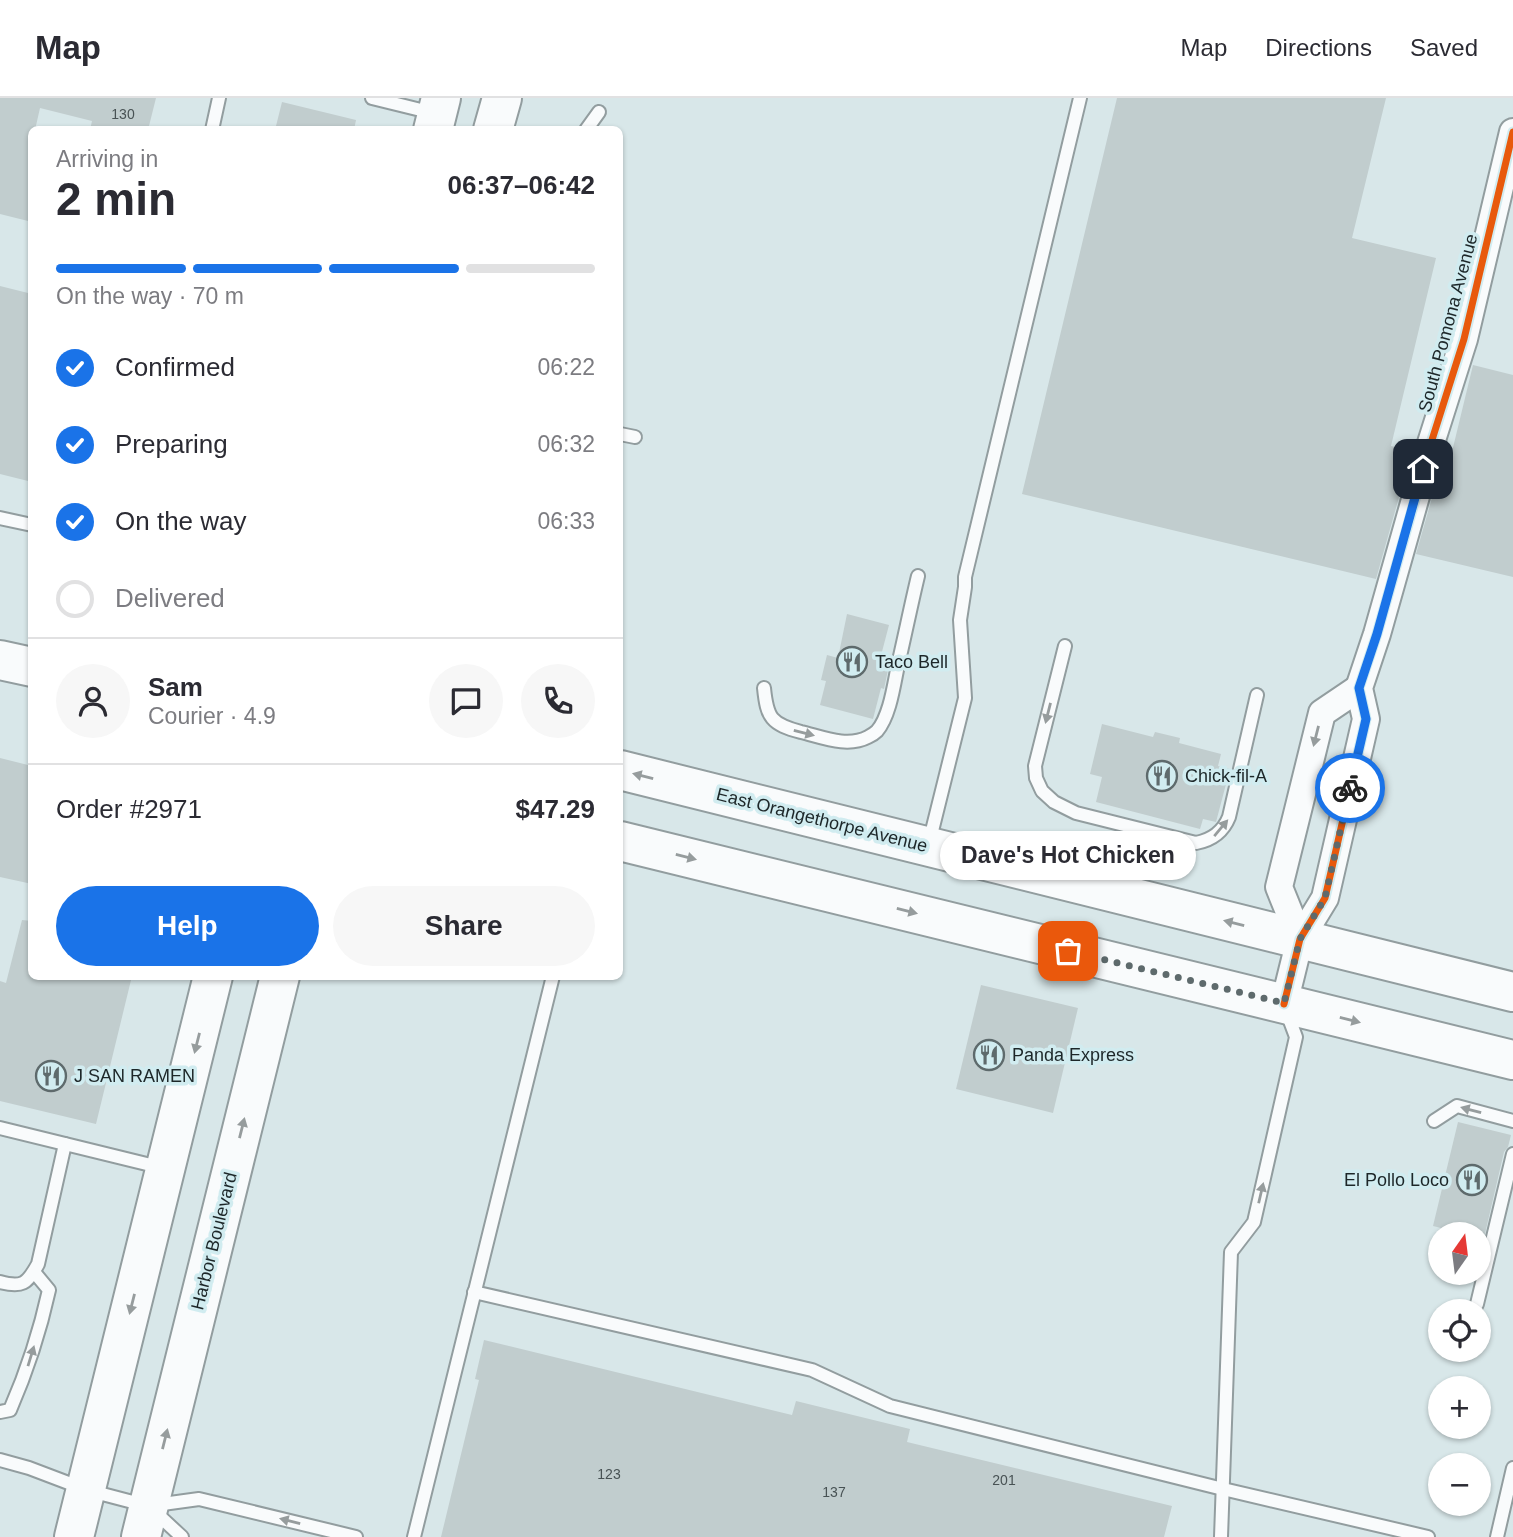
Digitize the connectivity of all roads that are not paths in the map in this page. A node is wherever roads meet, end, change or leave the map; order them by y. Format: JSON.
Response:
{"nodes":[{"id":1,"x":219,"y":98,"type":"edge"},
{"id":2,"x":372,"y":98,"type":"edge"},
{"id":3,"x":1080,"y":98,"type":"edge"},
{"id":4,"x":599,"y":113,"type":"dead end"},
{"id":5,"x":437,"y":114,"type":"edge"},
{"id":6,"x":213,"y":126,"type":"edge"},
{"id":7,"x":589,"y":126,"type":"edge"},
{"id":8,"x":1513,"y":132,"type":"edge"},
{"id":9,"x":623,"y":435,"type":"edge"},
{"id":10,"x":635,"y":437,"type":"dead end"},
{"id":11,"x":0,"y":517,"type":"edge"},
{"id":12,"x":28,"y":524,"type":"edge"},
{"id":13,"x":918,"y":576,"type":"dead end"},
{"id":14,"x":1065,"y":646,"type":"dead end"},
{"id":15,"x":0,"y":660,"type":"edge"},
{"id":16,"x":28,"y":666,"type":"edge"},
{"id":17,"x":764,"y":688,"type":"dead end"},
{"id":18,"x":1359,"y":688,"type":"junction"},
{"id":19,"x":1257,"y":695,"type":"dead end"},
{"id":20,"x":623,"y":772,"type":"edge"},
{"id":21,"x":623,"y":842,"type":"edge"},
{"id":22,"x":928,"y":847,"type":"junction"},
{"id":23,"x":1300,"y":939,"type":"junction"},
{"id":24,"x":212,"y":980,"type":"edge"},
{"id":25,"x":278,"y":980,"type":"edge"},
{"id":26,"x":552,"y":980,"type":"edge"},
{"id":27,"x":1513,"y":992,"type":"edge"},
{"id":28,"x":1284,"y":1003,"type":"junction"},
{"id":29,"x":1513,"y":1060,"type":"edge"},
{"id":30,"x":1434,"y":1121,"type":"dead end"},
{"id":31,"x":1513,"y":1121,"type":"edge"},
{"id":32,"x":0,"y":1128,"type":"edge"},
{"id":33,"x":65,"y":1144,"type":"junction"},
{"id":34,"x":1513,"y":1154,"type":"edge"},
{"id":35,"x":166,"y":1168,"type":"junction"},
{"id":36,"x":34,"y":1272,"type":"junction"},
{"id":37,"x":0,"y":1282,"type":"edge"},
{"id":38,"x":474,"y":1292,"type":"junction"},
{"id":39,"x":1478,"y":1299,"type":"edge"},
{"id":40,"x":0,"y":1412,"type":"edge"},
{"id":41,"x":0,"y":1460,"type":"edge"},
{"id":42,"x":1513,"y":1468,"type":"edge"},
{"id":43,"x":1223,"y":1489,"type":"junction"},
{"id":44,"x":87,"y":1490,"type":"junction"},
{"id":45,"x":144,"y":1521,"type":"edge"},
{"id":46,"x":74,"y":1537,"type":"edge"},
{"id":47,"x":182,"y":1537,"type":"edge"},
{"id":48,"x":356,"y":1537,"type":"edge"},
{"id":49,"x":414,"y":1537,"type":"edge"},
{"id":50,"x":1221,"y":1537,"type":"edge"},
{"id":51,"x":1428,"y":1537,"type":"edge"},
{"id":52,"x":1497,"y":1537,"type":"edge"}],
"edges":[{"from":1,"to":6,"type":"lane"},
{"from":2,"to":5,"type":"lane"},
{"from":3,"to":22,"type":"lane"},
{"from":4,"to":7,"type":"lane"},
{"from":8,"to":18,"type":"street","name":"South Pomona Avenue"},
{"from":9,"to":10,"type":"lane"},
{"from":11,"to":12,"type":"lane"},
{"from":17,"to":13,"type":"lane","one_way":true},
{"from":14,"to":19,"type":"lane","one_way":true},
{"from":15,"to":16,"type":"main road"},
{"from":18,"to":23,"type":"street","name":"South Pomona Avenue"},
{"from":18,"to":23,"type":"street","one_way":true},
{"from":22,"to":20,"type":"main road","name":"East Orangethorpe Avenue","one_way":true},
{"from":21,"to":28,"type":"main road","one_way":true},
{"from":23,"to":22,"type":"main road","name":"East Orangethorpe Avenue","one_way":true},
{"from":23,"to":27,"type":"main road","name":"East Orangethorpe Avenue"},
{"from":23,"to":28,"type":"street","name":"South Pomona Avenue"},
{"from":24,"to":35,"type":"main road","one_way":true},
{"from":45,"to":25,"type":"main road","name":"Harbor Boulevard","one_way":true},
{"from":26,"to":38,"type":"lane"},
{"from":28,"to":29,"type":"main road","one_way":true},
{"from":43,"to":28,"type":"lane","one_way":true},
{"from":31,"to":30,"type":"lane","one_way":true},
{"from":32,"to":33,"type":"lane"},
{"from":33,"to":35,"type":"lane"},
{"from":33,"to":36,"type":"lane"},
{"from":34,"to":39,"type":"lane"},
{"from":35,"to":44,"type":"main road","one_way":true},
{"from":36,"to":37,"type":"lane"},
{"from":40,"to":36,"type":"lane","one_way":true},
{"from":38,"to":43,"type":"lane"},
{"from":38,"to":49,"type":"lane"},
{"from":41,"to":44,"type":"lane"},
{"from":42,"to":52,"type":"lane"},
{"from":43,"to":50,"type":"lane"},
{"from":43,"to":51,"type":"lane"},
{"from":44,"to":45,"type":"lane"},
{"from":44,"to":46,"type":"main road"},
{"from":45,"to":47,"type":"lane"},
{"from":48,"to":45,"type":"lane","one_way":true}]}
